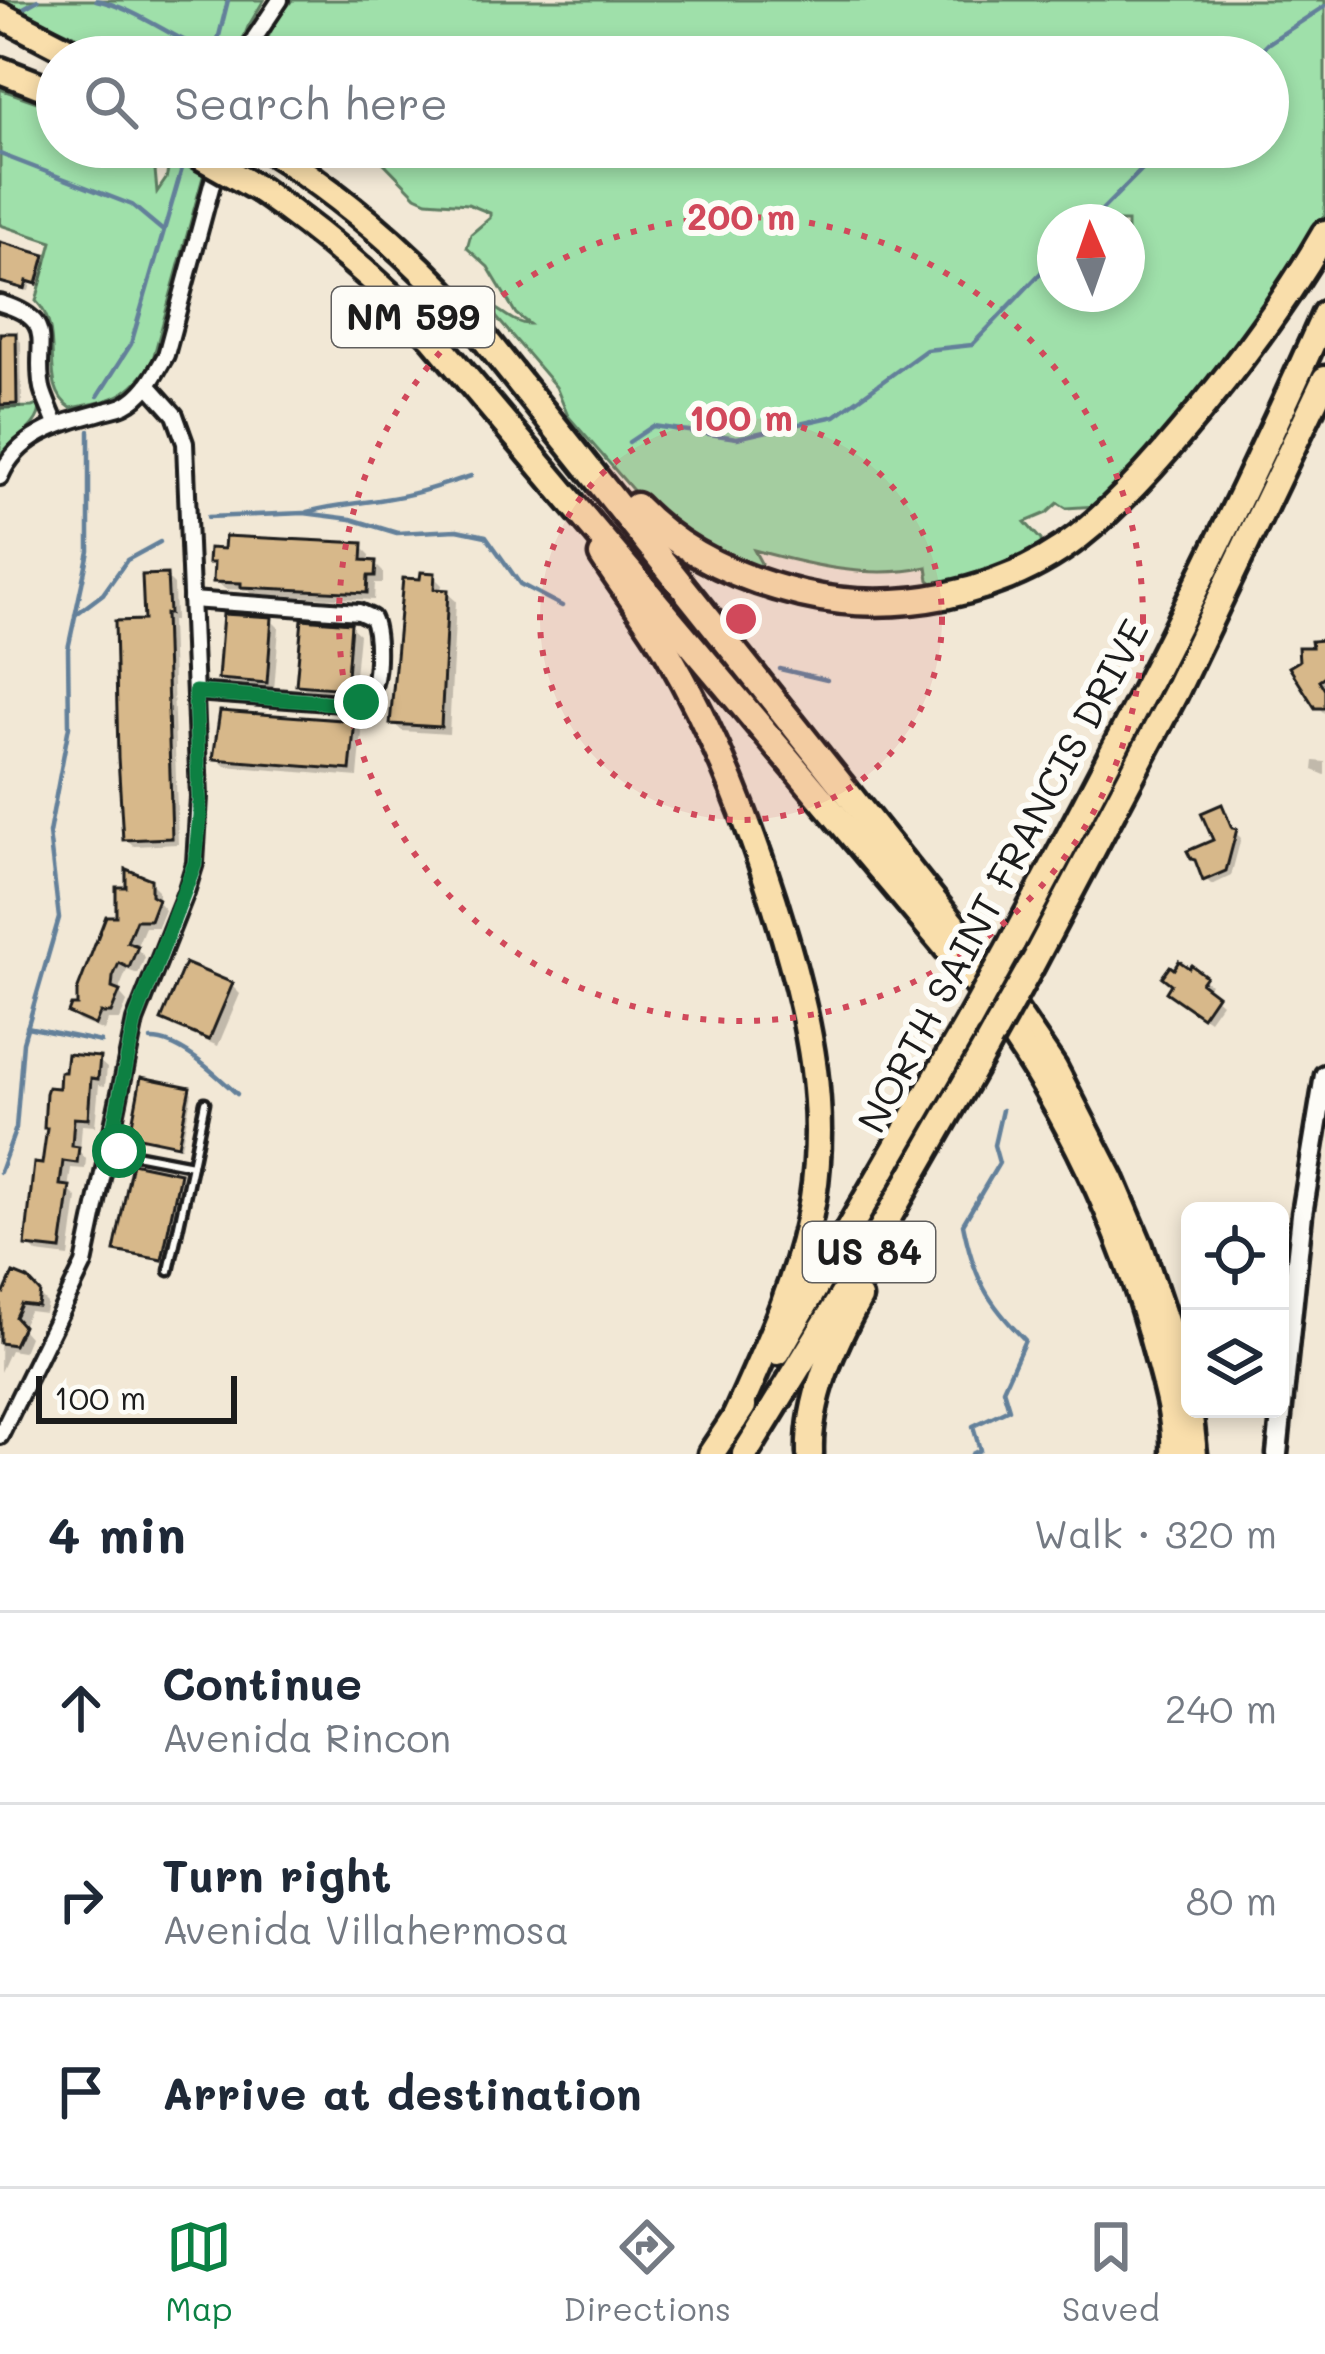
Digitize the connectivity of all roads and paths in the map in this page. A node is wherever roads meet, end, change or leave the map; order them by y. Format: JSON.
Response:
{"nodes":[{"id":1,"x":280,"y":0,"type":"edge"},
{"id":2,"x":0,"y":15,"type":"edge"},
{"id":3,"x":0,"y":28,"type":"edge"},
{"id":4,"x":39,"y":36,"type":"edge"},
{"id":5,"x":256,"y":36,"type":"edge"},
{"id":6,"x":36,"y":41,"type":"edge"},
{"id":7,"x":0,"y":70,"type":"edge"},
{"id":8,"x":36,"y":84,"type":"edge"},
{"id":9,"x":217,"y":168,"type":"edge"},
{"id":10,"x":221,"y":168,"type":"edge"},
{"id":11,"x":296,"y":168,"type":"edge"},
{"id":12,"x":1325,"y":233,"type":"edge"},
{"id":13,"x":0,"y":303,"type":"edge"},
{"id":14,"x":1325,"y":314,"type":"edge"},
{"id":15,"x":1325,"y":379,"type":"edge"},
{"id":16,"x":149,"y":386,"type":"junction"},
{"id":17,"x":554,"y":423,"type":"junction"},
{"id":18,"x":56,"y":425,"type":"junction"},
{"id":19,"x":543,"y":469,"type":"junction"},
{"id":20,"x":0,"y":477,"type":"edge"},
{"id":21,"x":190,"y":600,"type":"junction"},
{"id":22,"x":195,"y":692,"type":"junction"},
{"id":23,"x":1325,"y":1075,"type":"edge"},
{"id":24,"x":205,"y":1102,"type":"dead end"},
{"id":25,"x":109,"y":1149,"type":"junction"},
{"id":26,"x":192,"y":1166,"type":"junction"},
{"id":27,"x":907,"y":1186,"type":"junction"},
{"id":28,"x":169,"y":1271,"type":"dead end"},
{"id":29,"x":734,"y":1420,"type":"junction"},
{"id":30,"x":0,"y":1436,"type":"edge"},
{"id":31,"x":711,"y":1454,"type":"edge"},
{"id":32,"x":745,"y":1454,"type":"edge"},
{"id":33,"x":810,"y":1454,"type":"edge"},
{"id":34,"x":1174,"y":1454,"type":"edge"},
{"id":35,"x":1194,"y":1454,"type":"edge"},
{"id":36,"x":1277,"y":1454,"type":"edge"}],
"edges":[{"from":1,"to":5,"type":"street"},
{"from":2,"to":4,"type":"highway"},
{"from":3,"to":6,"type":"highway"},
{"from":7,"to":8,"type":"highway"},
{"from":9,"to":16,"type":"street"},
{"from":10,"to":19,"type":"highway","number":"NM 599","bridge":true},
{"from":11,"to":17,"type":"highway","number":"NM 599"},
{"from":12,"to":17,"type":"highway"},
{"from":13,"to":18,"type":"street"},
{"from":14,"to":29,"type":"highway","name":"NORTH SAINT FRANCIS DRIVE","number":"US 84","bridge":true},
{"from":15,"to":27,"type":"highway","name":"NORTH SAINT FRANCIS DRIVE","number":"US 84","bridge":true},
{"from":16,"to":18,"type":"street"},
{"from":16,"to":21,"type":"street"},
{"from":17,"to":35,"type":"highway"},
{"from":18,"to":20,"type":"street"},
{"from":19,"to":29,"type":"highway"},
{"from":19,"to":34,"type":"highway"},
{"from":21,"to":22,"type":"street"},
{"from":21,"to":22,"type":"street"},
{"from":22,"to":25,"type":"street"},
{"from":23,"to":36,"type":"street"},
{"from":24,"to":26,"type":"lane"},
{"from":25,"to":26,"type":"lane"},
{"from":25,"to":30,"type":"street"},
{"from":26,"to":28,"type":"lane"},
{"from":27,"to":32,"type":"highway","name":"NORTH SAINT FRANCIS DRIVE","number":"US 84"},
{"from":27,"to":33,"type":"highway"},
{"from":29,"to":31,"type":"highway","name":"NORTH SAINT FRANCIS DRIVE","number":"US 84"}]}
